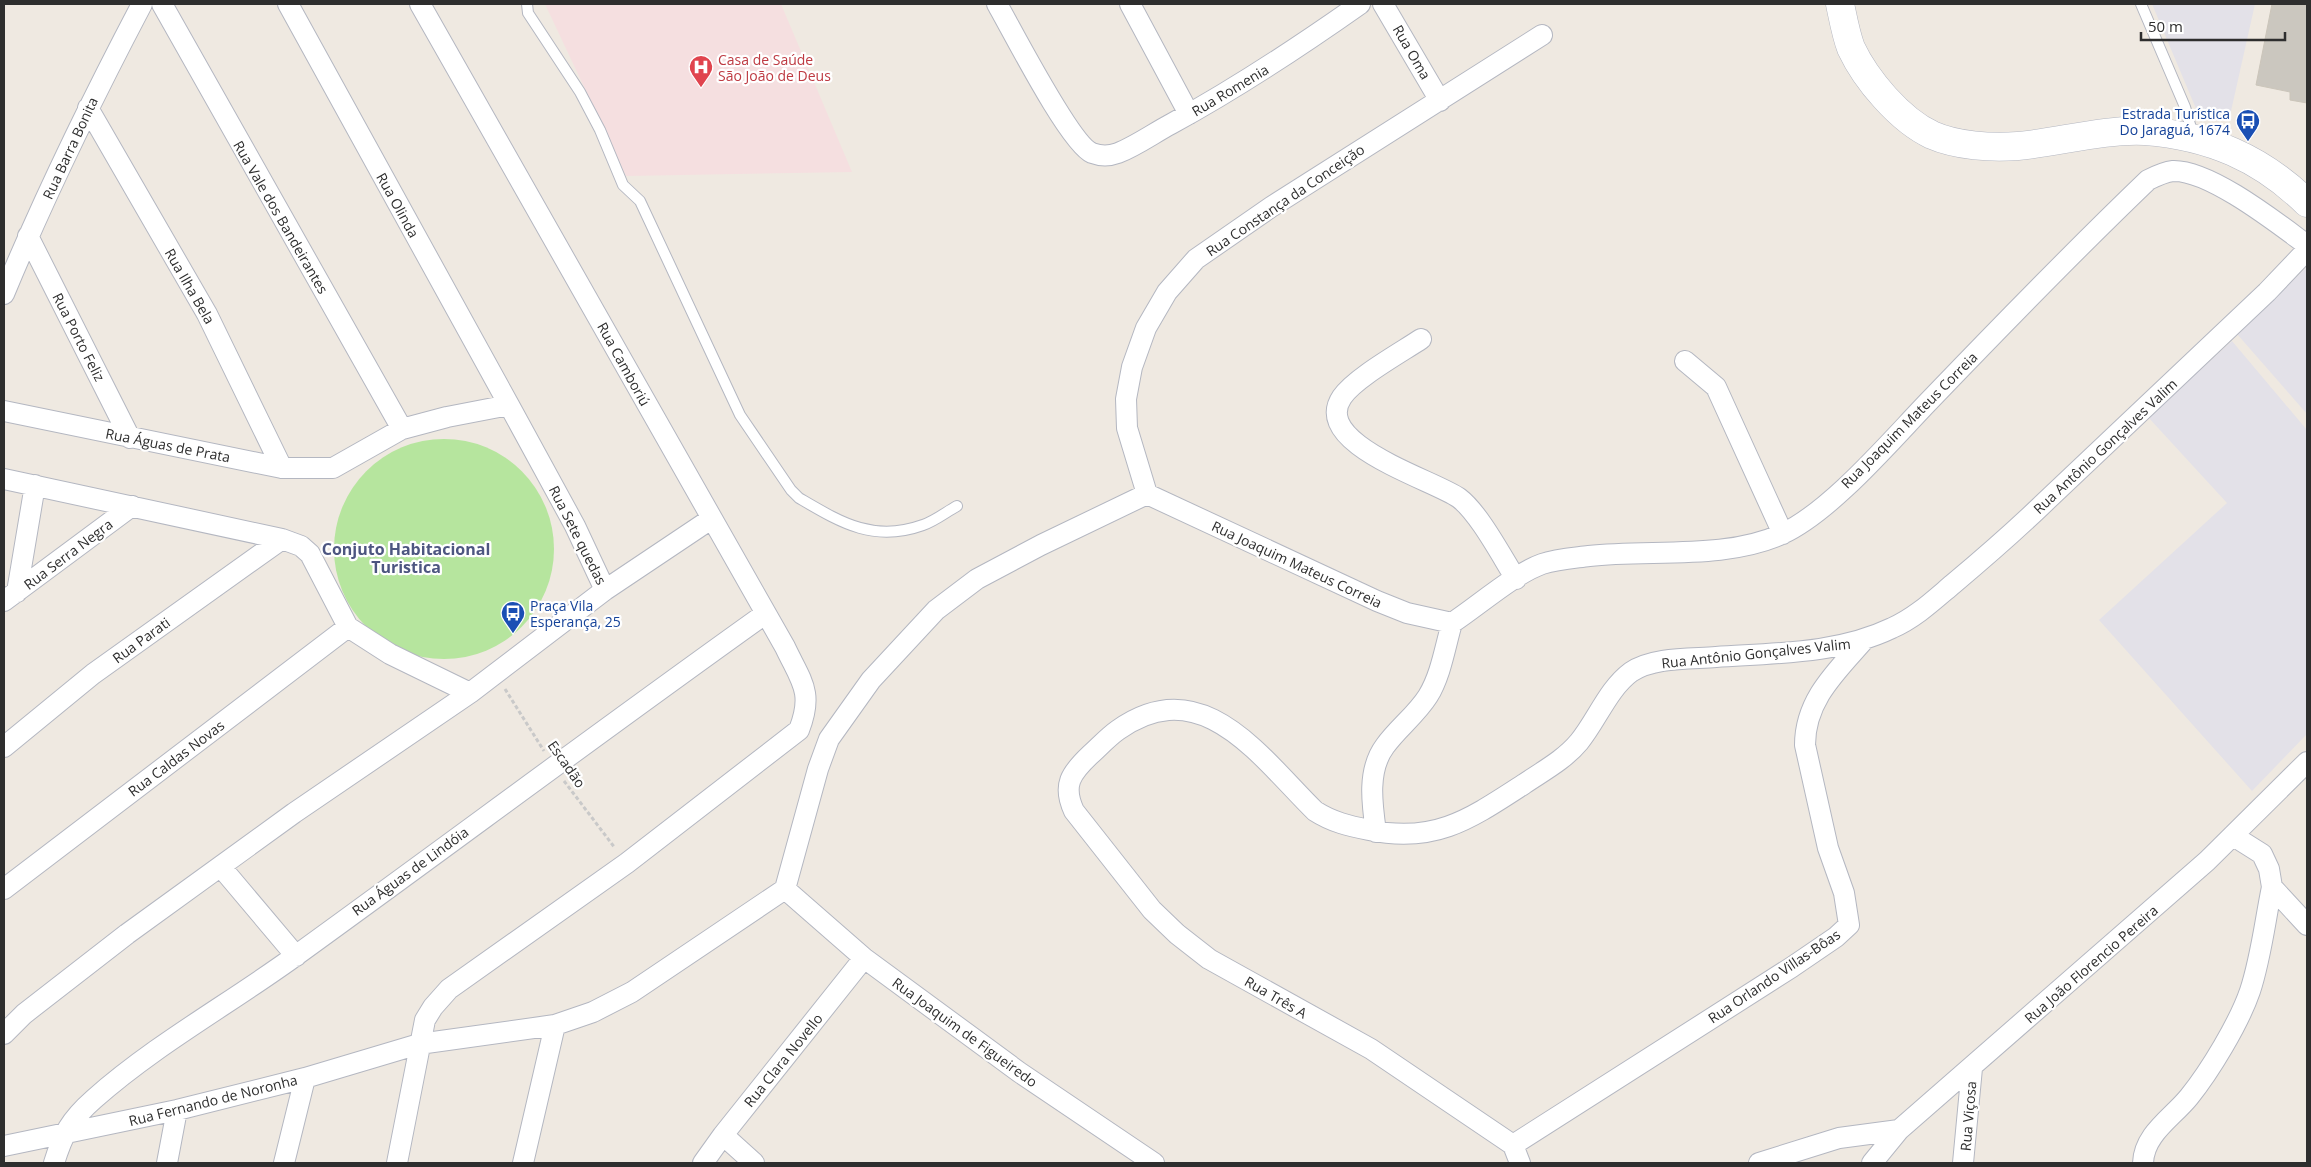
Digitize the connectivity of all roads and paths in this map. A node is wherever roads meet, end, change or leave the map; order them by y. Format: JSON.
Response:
{"nodes":[{"id":1,"x":142,"y":4,"type":"edge"},
{"id":2,"x":162,"y":4,"type":"edge"},
{"id":3,"x":288,"y":4,"type":"edge"},
{"id":4,"x":420,"y":4,"type":"edge"},
{"id":5,"x":527,"y":4,"type":"edge"},
{"id":6,"x":996,"y":4,"type":"edge"},
{"id":7,"x":1130,"y":4,"type":"edge"},
{"id":8,"x":1360,"y":4,"type":"edge"},
{"id":9,"x":1384,"y":4,"type":"edge"},
{"id":10,"x":1840,"y":4,"type":"edge"},
{"id":11,"x":2141,"y":4,"type":"edge"},
{"id":12,"x":1542,"y":35,"type":"dead end"},
{"id":13,"x":1440,"y":101,"type":"junction"},
{"id":14,"x":88,"y":108,"type":"junction"},
{"id":15,"x":1189,"y":114,"type":"junction"},
{"id":16,"x":2194,"y":138,"type":"junction"},
{"id":17,"x":2307,"y":203,"type":"edge"},
{"id":18,"x":28,"y":236,"type":"junction"},
{"id":19,"x":2307,"y":245,"type":"edge"},
{"id":20,"x":2307,"y":250,"type":"edge"},
{"id":21,"x":4,"y":294,"type":"edge"},
{"id":22,"x":1421,"y":339,"type":"dead end"},
{"id":23,"x":1685,"y":361,"type":"dead end"},
{"id":24,"x":509,"y":406,"type":"junction"},
{"id":25,"x":4,"y":411,"type":"edge"},
{"id":26,"x":402,"y":429,"type":"junction"},
{"id":27,"x":130,"y":438,"type":"junction"},
{"id":28,"x":282,"y":468,"type":"junction"},
{"id":29,"x":4,"y":479,"type":"edge"},
{"id":30,"x":35,"y":485,"type":"junction"},
{"id":31,"x":1146,"y":494,"type":"junction"},
{"id":32,"x":132,"y":506,"type":"junction"},
{"id":33,"x":957,"y":506,"type":"dead end"},
{"id":34,"x":711,"y":519,"type":"junction"},
{"id":35,"x":1782,"y":534,"type":"junction"},
{"id":36,"x":282,"y":539,"type":"junction"},
{"id":37,"x":1516,"y":579,"type":"junction"},
{"id":38,"x":605,"y":590,"type":"junction"},
{"id":39,"x":10,"y":597,"type":"edge"},
{"id":40,"x":765,"y":614,"type":"junction"},
{"id":41,"x":1452,"y":623,"type":"junction"},
{"id":42,"x":348,"y":626,"type":"junction"},
{"id":43,"x":1864,"y":640,"type":"junction"},
{"id":44,"x":495,"y":673,"type":"junction"},
{"id":45,"x":470,"y":693,"type":"junction"},
{"id":46,"x":4,"y":747,"type":"edge"},
{"id":47,"x":2307,"y":762,"type":"edge"},
{"id":48,"x":553,"y":766,"type":"junction"},
{"id":49,"x":1074,"y":811,"type":"joint"},
{"id":50,"x":1376,"y":832,"type":"junction"},
{"id":51,"x":2234,"y":837,"type":"junction"},
{"id":52,"x":627,"y":863,"type":"junction"},
{"id":53,"x":221,"y":867,"type":"junction"},
{"id":54,"x":2272,"y":887,"type":"junction"},
{"id":55,"x":4,"y":889,"type":"edge"},
{"id":56,"x":784,"y":889,"type":"junction"},
{"id":57,"x":2307,"y":925,"type":"edge"},
{"id":58,"x":296,"y":956,"type":"junction"},
{"id":59,"x":864,"y":958,"type":"junction"},
{"id":60,"x":555,"y":1025,"type":"junction"},
{"id":61,"x":4,"y":1034,"type":"edge"},
{"id":62,"x":419,"y":1044,"type":"junction"},
{"id":63,"x":1972,"y":1068,"type":"junction"},
{"id":64,"x":305,"y":1078,"type":"junction"},
{"id":65,"x":177,"y":1110,"type":"junction"},
{"id":66,"x":1899,"y":1130,"type":"junction"},
{"id":67,"x":62,"y":1135,"type":"junction"},
{"id":68,"x":723,"y":1135,"type":"junction"},
{"id":69,"x":4,"y":1146,"type":"edge"},
{"id":70,"x":1516,"y":1154,"type":"edge"},
{"id":71,"x":54,"y":1163,"type":"edge"},
{"id":72,"x":167,"y":1163,"type":"edge"},
{"id":73,"x":284,"y":1163,"type":"edge"},
{"id":74,"x":397,"y":1163,"type":"edge"},
{"id":75,"x":523,"y":1163,"type":"edge"},
{"id":76,"x":704,"y":1163,"type":"edge"},
{"id":77,"x":754,"y":1163,"type":"edge"},
{"id":78,"x":1154,"y":1163,"type":"edge"},
{"id":79,"x":1759,"y":1163,"type":"edge"},
{"id":80,"x":1872,"y":1163,"type":"edge"},
{"id":81,"x":1963,"y":1163,"type":"edge"},
{"id":82,"x":2143,"y":1163,"type":"edge"}],
"edges":[{"from":1,"to":14,"type":"street","name":"Rua Barra Bonita"},
{"from":2,"to":26,"type":"street","name":"Rua Vale dos Bandeirantes"},
{"from":3,"to":24,"type":"street","name":"Rua Olinda"},
{"from":4,"to":34,"type":"street","name":"Rua Camboriú"},
{"from":5,"to":33,"type":"lane"},
{"from":6,"to":15,"type":"street","name":"Rua Romenia"},
{"from":7,"to":15,"type":"street"},
{"from":8,"to":15,"type":"street","name":"Rua Romenia"},
{"from":9,"to":13,"type":"street","name":"Rua Oma"},
{"from":10,"to":16,"type":"main road"},
{"from":11,"to":16,"type":"lane"},
{"from":12,"to":13,"type":"street","name":"Rua Constança da Conceição"},
{"from":13,"to":31,"type":"street","name":"Rua Constança da Conceição"},
{"from":14,"to":18,"type":"street","name":"Rua Barra Bonita"},
{"from":14,"to":28,"type":"street","name":"Rua Ilha Bela"},
{"from":16,"to":17,"type":"main road"},
{"from":18,"to":21,"type":"street","name":"Rua Barra Bonita"},
{"from":18,"to":27,"type":"street","name":"Rua Porto Feliz"},
{"from":19,"to":35,"type":"street","name":"Rua Joaquim Mateus Correia"},
{"from":20,"to":43,"type":"street","name":"Rua Antônio Gonçalves Valim"},
{"from":22,"to":37,"type":"street"},
{"from":23,"to":35,"type":"street"},
{"from":24,"to":26,"type":"street"},
{"from":24,"to":38,"type":"street","name":"Rua Sete quedas"},
{"from":25,"to":27,"type":"street","name":"Rua Águas de Prata"},
{"from":26,"to":28,"type":"street","name":"Rua Águas de Prata"},
{"from":27,"to":28,"type":"street","name":"Rua Águas de Prata"},
{"from":29,"to":30,"type":"street"},
{"from":30,"to":32,"type":"street"},
{"from":30,"to":39,"type":"street"},
{"from":31,"to":41,"type":"street","name":"Rua Joaquim Mateus Correia"},
{"from":31,"to":56,"type":"street"},
{"from":32,"to":36,"type":"street"},
{"from":32,"to":39,"type":"street","name":"Rua Serra Negra"},
{"from":34,"to":38,"type":"street"},
{"from":34,"to":40,"type":"street","name":"Rua Camboriú"},
{"from":35,"to":37,"type":"street","name":"Rua Joaquim Mateus Correia"},
{"from":36,"to":42,"type":"street"},
{"from":36,"to":46,"type":"street","name":"Rua Parati"},
{"from":37,"to":41,"type":"street","name":"Rua Joaquim Mateus Correia"},
{"from":38,"to":44,"type":"street","name":"Rua Sete quedas"},
{"from":40,"to":48,"type":"street","name":"Rua Águas de Lindóia"},
{"from":40,"to":52,"type":"street","name":"Rua Camboriú"},
{"from":41,"to":50,"type":"street"},
{"from":42,"to":45,"type":"street"},
{"from":42,"to":55,"type":"street","name":"Rua Caldas Novas"},
{"from":43,"to":50,"type":"street","name":"Rua Antônio Gonçalves Valim"},
{"from":43,"to":70,"type":"street","name":"Rua Orlando Villas-Bôas"},
{"from":44,"to":45,"type":"street","name":"Rua Sete quedas"},
{"from":44,"to":48,"type":"path","name":"Escadão"},
{"from":45,"to":53,"type":"street"},
{"from":47,"to":51,"type":"street","name":"Rua João Florencio Pereira"},
{"from":48,"to":52,"type":"path","name":"Escadão"},
{"from":48,"to":58,"type":"street","name":"Rua Águas de Lindóia"},
{"from":49,"to":50,"type":"street","name":"Rua Antônio Gonçalves Valim"},
{"from":49,"to":70,"type":"street","name":"Rua Três A"},
{"from":51,"to":54,"type":"street"},
{"from":51,"to":63,"type":"street","name":"Rua João Florencio Pereira"},
{"from":52,"to":62,"type":"street"},
{"from":53,"to":58,"type":"street"},
{"from":53,"to":61,"type":"street"},
{"from":54,"to":57,"type":"street"},
{"from":54,"to":82,"type":"street"},
{"from":56,"to":59,"type":"street","name":"Rua Joaquim de Figueiredo"},
{"from":56,"to":60,"type":"street","name":"Rua Fernando de Noronha"},
{"from":58,"to":67,"type":"street","name":"Rua Águas de Lindóia"},
{"from":59,"to":68,"type":"street","name":"Rua Clara Novello"},
{"from":59,"to":78,"type":"street","name":"Rua Joaquim de Figueiredo"},
{"from":60,"to":62,"type":"street","name":"Rua Fernando de Noronha"},
{"from":60,"to":75,"type":"street"},
{"from":62,"to":64,"type":"street","name":"Rua Fernando de Noronha"},
{"from":62,"to":74,"type":"street"},
{"from":63,"to":66,"type":"street","name":"Rua João Florencio Pereira"},
{"from":63,"to":81,"type":"street","name":"Rua Viçosa"},
{"from":64,"to":65,"type":"street","name":"Rua Fernando de Noronha"},
{"from":64,"to":73,"type":"street"},
{"from":65,"to":67,"type":"street","name":"Rua Fernando de Noronha"},
{"from":65,"to":72,"type":"street"},
{"from":66,"to":79,"type":"street"},
{"from":66,"to":80,"type":"street","name":"Rua João Florencio Pereira"},
{"from":67,"to":69,"type":"street","name":"Rua Fernando de Noronha"},
{"from":67,"to":71,"type":"street"},
{"from":68,"to":76,"type":"street","name":"Rua Clara Novello"},
{"from":68,"to":77,"type":"street"}]}
